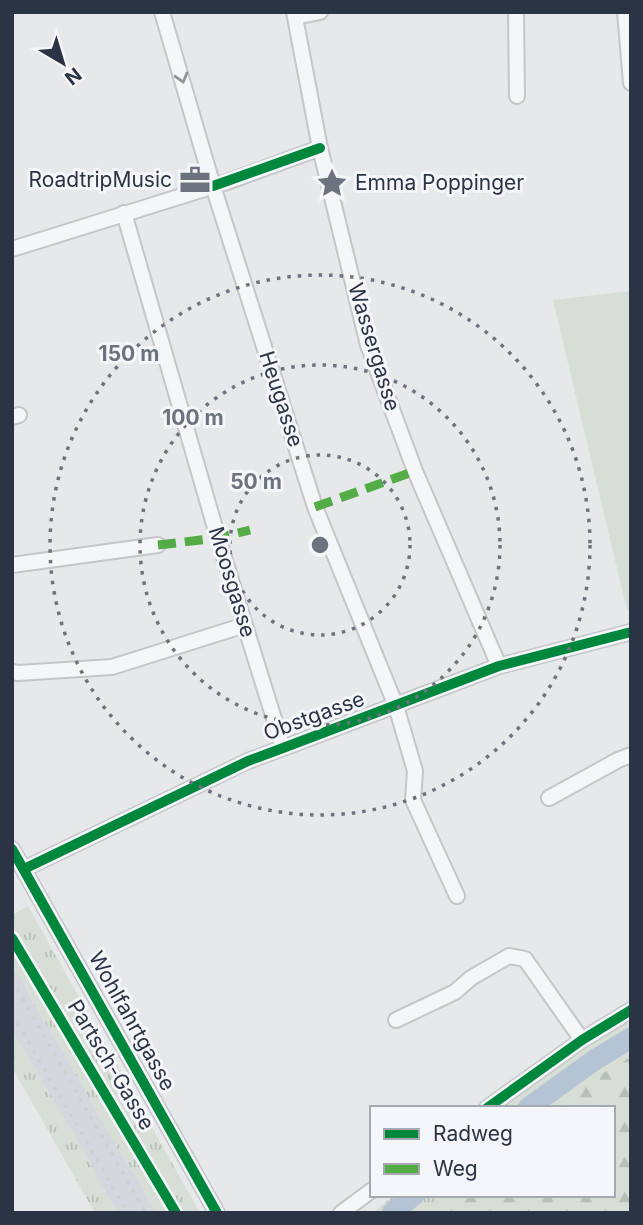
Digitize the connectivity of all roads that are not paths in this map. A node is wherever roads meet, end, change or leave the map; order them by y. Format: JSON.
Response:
{"nodes":[{"id":1,"x":162,"y":12,"type":"edge"},
{"id":2,"x":320,"y":12,"type":"edge"},
{"id":3,"x":516,"y":12,"type":"edge"},
{"id":4,"x":625,"y":12,"type":"edge"},
{"id":5,"x":295,"y":14,"type":"edge"},
{"id":6,"x":631,"y":83,"type":"edge"},
{"id":7,"x":517,"y":96,"type":"dead end"},
{"id":8,"x":320,"y":148,"type":"junction"},
{"id":9,"x":214,"y":186,"type":"junction"},
{"id":10,"x":124,"y":214,"type":"junction"},
{"id":11,"x":12,"y":249,"type":"edge"},
{"id":12,"x":158,"y":545,"type":"dead end"},
{"id":13,"x":12,"y":565,"type":"edge"},
{"id":14,"x":245,"y":625,"type":"junction"},
{"id":15,"x":631,"y":632,"type":"edge"},
{"id":16,"x":499,"y":666,"type":"junction"},
{"id":17,"x":12,"y":672,"type":"edge"},
{"id":18,"x":396,"y":706,"type":"junction"},
{"id":19,"x":283,"y":748,"type":"junction"},
{"id":20,"x":631,"y":755,"type":"edge"},
{"id":21,"x":549,"y":798,"type":"dead end"},
{"id":22,"x":12,"y":849,"type":"edge"},
{"id":23,"x":24,"y":869,"type":"junction"},
{"id":24,"x":457,"y":896,"type":"dead end"},
{"id":25,"x":631,"y":1010,"type":"edge"},
{"id":26,"x":396,"y":1020,"type":"dead end"},
{"id":27,"x":582,"y":1040,"type":"junction"},
{"id":28,"x":490,"y":1106,"type":"edge"},
{"id":29,"x":370,"y":1191,"type":"edge"},
{"id":30,"x":217,"y":1213,"type":"edge"},
{"id":31,"x":341,"y":1213,"type":"edge"}],
"edges":[{"from":1,"to":9,"type":"street","name":"Heugasse","one_way":true},
{"from":2,"to":5,"type":"street"},
{"from":3,"to":7,"type":"street"},
{"from":4,"to":6,"type":"street"},
{"from":5,"to":8,"type":"street","name":"Wassergasse"},
{"from":8,"to":9,"type":"street"},
{"from":8,"to":16,"type":"street","name":"Wassergasse"},
{"from":9,"to":10,"type":"street"},
{"from":9,"to":18,"type":"street","name":"Heugasse"},
{"from":10,"to":11,"type":"street"},
{"from":10,"to":14,"type":"street","name":"Moosgasse"},
{"from":12,"to":13,"type":"street"},
{"from":14,"to":17,"type":"street"},
{"from":14,"to":19,"type":"street","name":"Moosgasse"},
{"from":15,"to":16,"type":"street","name":"Obstgasse"},
{"from":16,"to":18,"type":"street","name":"Obstgasse"},
{"from":18,"to":19,"type":"street","name":"Obstgasse"},
{"from":18,"to":24,"type":"street","name":"Heugasse"},
{"from":19,"to":23,"type":"street","name":"Obstgasse"},
{"from":20,"to":21,"type":"street"},
{"from":22,"to":23,"type":"street","name":"Wohlfahrtgasse"},
{"from":23,"to":30,"type":"street","name":"Wohlfahrtgasse"},
{"from":25,"to":27,"type":"street"},
{"from":26,"to":27,"type":"street"},
{"from":27,"to":28,"type":"street"},
{"from":29,"to":31,"type":"street"}]}
